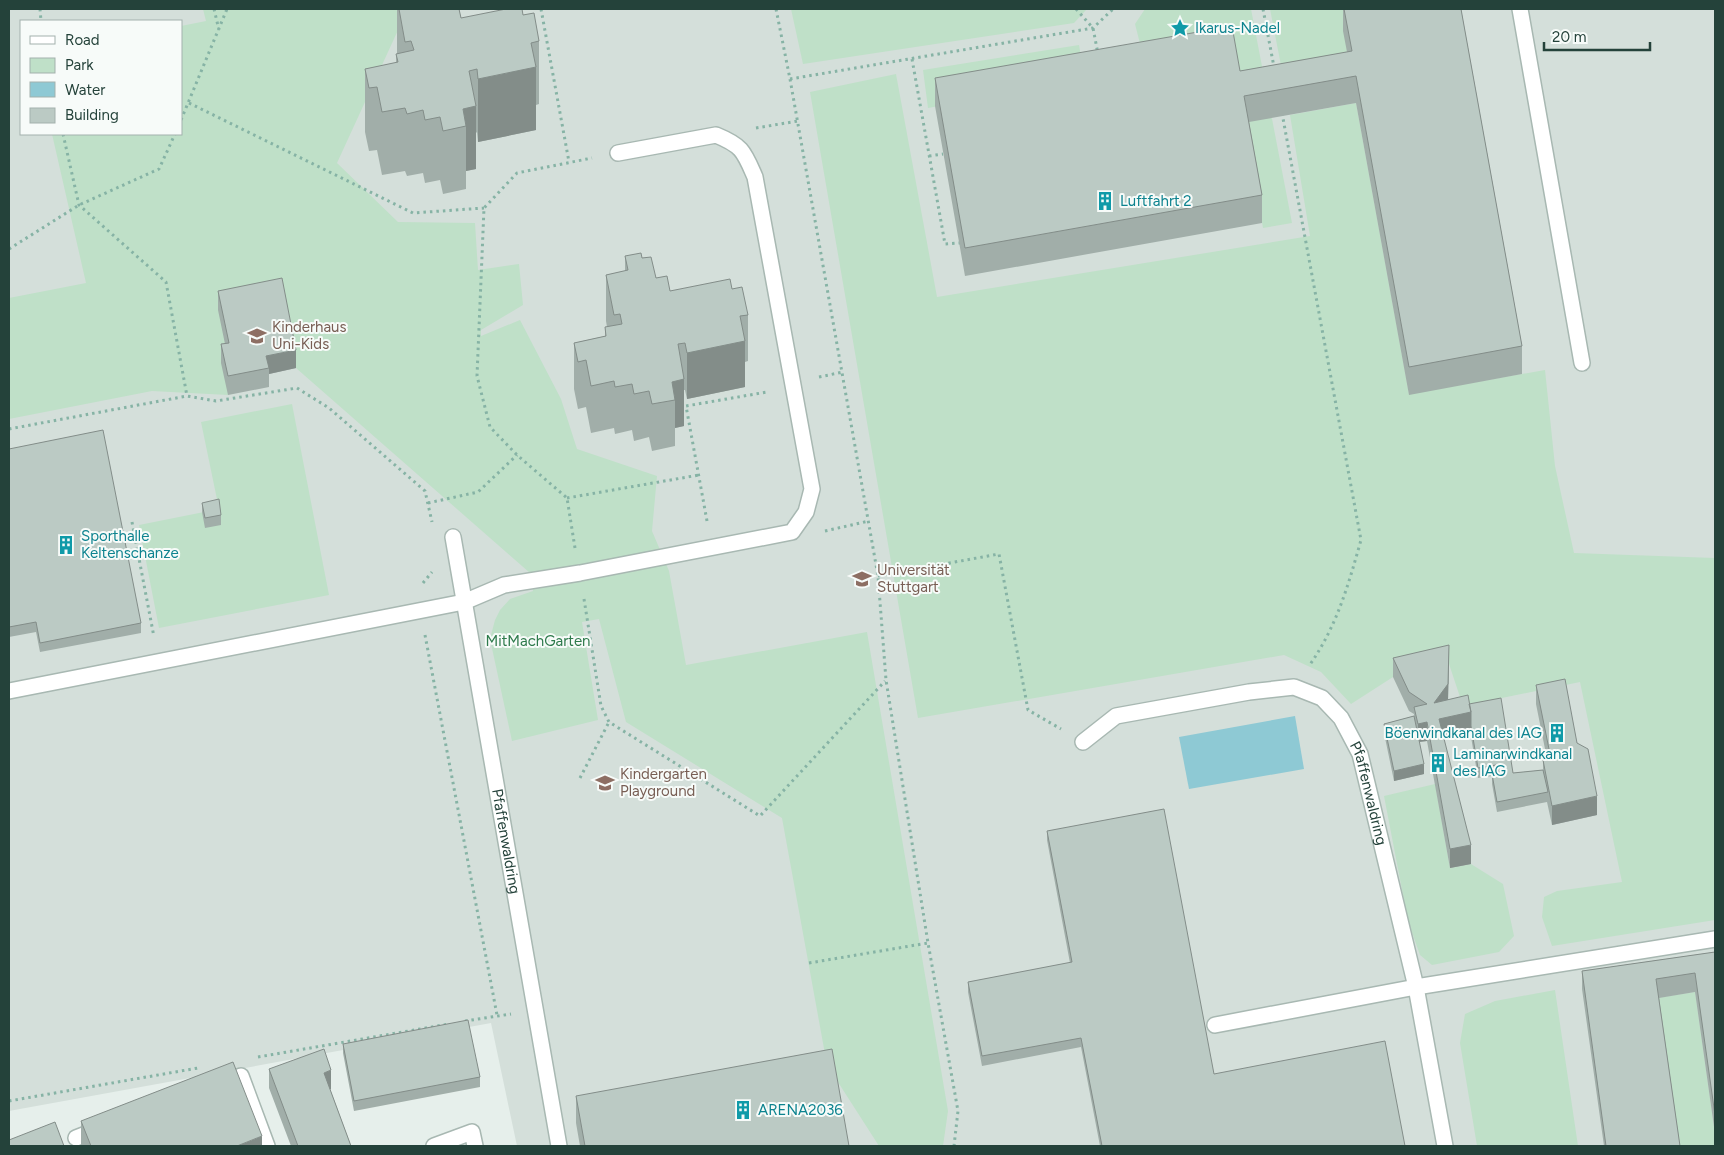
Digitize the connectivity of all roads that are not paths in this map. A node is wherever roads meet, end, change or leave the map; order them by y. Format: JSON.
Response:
{"nodes":[{"id":1,"x":1520,"y":9,"type":"edge"},
{"id":2,"x":618,"y":153,"type":"road end"},
{"id":3,"x":1582,"y":363,"type":"dead end"},
{"id":4,"x":453,"y":536,"type":"dead end"},
{"id":5,"x":464,"y":602,"type":"junction"},
{"id":6,"x":9,"y":691,"type":"edge"},
{"id":7,"x":1083,"y":742,"type":"road end"},
{"id":8,"x":1715,"y":939,"type":"edge"},
{"id":9,"x":1416,"y":987,"type":"junction"},
{"id":10,"x":1215,"y":1025,"type":"dead end"},
{"id":11,"x":204,"y":1090,"type":"edge"},
{"id":12,"x":112,"y":1124,"type":"edge"},
{"id":13,"x":76,"y":1138,"type":"dead end"},
{"id":14,"x":267,"y":1146,"type":"edge"},
{"id":15,"x":434,"y":1146,"type":"edge"},
{"id":16,"x":475,"y":1146,"type":"edge"},
{"id":17,"x":559,"y":1146,"type":"edge"},
{"id":18,"x":1445,"y":1146,"type":"edge"}],
"edges":[{"from":1,"to":3,"type":"street"},
{"from":2,"to":5,"type":"street"},
{"from":4,"to":5,"type":"street","name":"Pfaffenwaldring"},
{"from":5,"to":6,"type":"street"},
{"from":5,"to":17,"type":"street","name":"Pfaffenwaldring"},
{"from":7,"to":9,"type":"street","name":"Pfaffenwaldring"},
{"from":8,"to":9,"type":"street"},
{"from":9,"to":10,"type":"street"},
{"from":9,"to":18,"type":"street","name":"Pfaffenwaldring"},
{"from":11,"to":14,"type":"street"},
{"from":12,"to":13,"type":"street"},
{"from":15,"to":16,"type":"street"}]}
